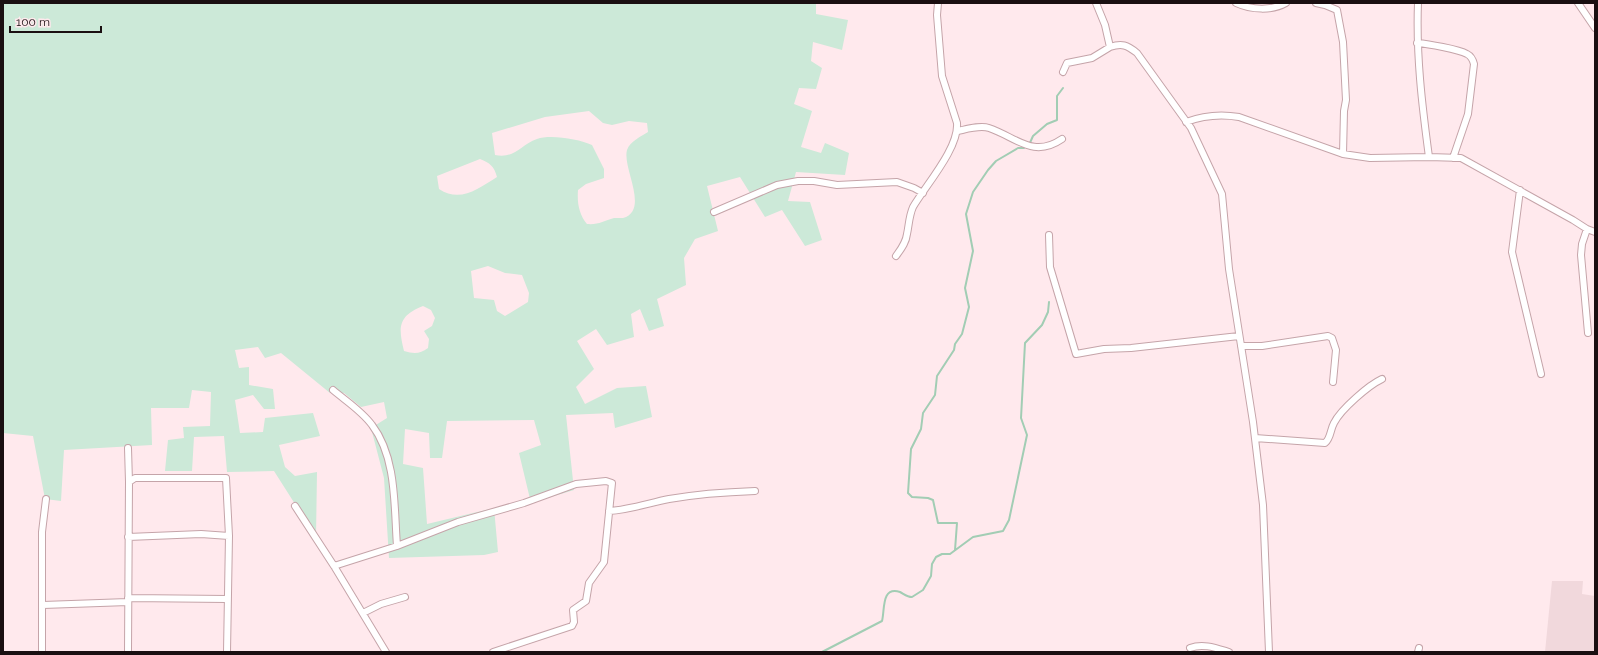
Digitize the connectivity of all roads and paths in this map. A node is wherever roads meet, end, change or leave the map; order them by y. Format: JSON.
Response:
{"nodes":[{"id":1,"x":938,"y":3,"type":"edge"},
{"id":2,"x":1096,"y":3,"type":"edge"},
{"id":3,"x":1236,"y":3,"type":"edge"},
{"id":4,"x":1286,"y":3,"type":"edge"},
{"id":5,"x":1316,"y":3,"type":"edge"},
{"id":6,"x":1418,"y":3,"type":"edge"},
{"id":7,"x":1578,"y":3,"type":"edge"},
{"id":8,"x":1595,"y":28,"type":"edge"},
{"id":9,"x":1417,"y":43,"type":"junction"},
{"id":10,"x":1110,"y":47,"type":"junction"},
{"id":11,"x":1064,"y":72,"type":"dead end"},
{"id":12,"x":1186,"y":122,"type":"junction"},
{"id":13,"x":958,"y":131,"type":"junction"},
{"id":14,"x":1062,"y":140,"type":"dead end"},
{"id":15,"x":1343,"y":154,"type":"junction"},
{"id":16,"x":1429,"y":156,"type":"junction"},
{"id":17,"x":1453,"y":158,"type":"junction"},
{"id":18,"x":1520,"y":190,"type":"junction"},
{"id":19,"x":923,"y":193,"type":"junction"},
{"id":20,"x":714,"y":212,"type":"dead end"},
{"id":21,"x":1587,"y":230,"type":"junction"},
{"id":22,"x":1595,"y":232,"type":"edge"},
{"id":23,"x":1049,"y":235,"type":"dead end"},
{"id":24,"x":896,"y":256,"type":"dead end"},
{"id":25,"x":1588,"y":333,"type":"dead end"},
{"id":26,"x":1239,"y":336,"type":"junction"},
{"id":27,"x":1241,"y":346,"type":"junction"},
{"id":28,"x":1541,"y":374,"type":"dead end"},
{"id":29,"x":1382,"y":379,"type":"dead end"},
{"id":30,"x":1333,"y":382,"type":"dead end"},
{"id":31,"x":333,"y":390,"type":"dead end"},
{"id":32,"x":1255,"y":438,"type":"junction"},
{"id":33,"x":128,"y":448,"type":"dead end"},
{"id":34,"x":129,"y":482,"type":"junction"},
{"id":35,"x":755,"y":491,"type":"dead end"},
{"id":36,"x":46,"y":499,"type":"dead end"},
{"id":37,"x":295,"y":506,"type":"dead end"},
{"id":38,"x":608,"y":511,"type":"junction"},
{"id":39,"x":229,"y":536,"type":"junction"},
{"id":40,"x":128,"y":538,"type":"junction"},
{"id":41,"x":397,"y":546,"type":"junction"},
{"id":42,"x":334,"y":566,"type":"junction"},
{"id":43,"x":405,"y":597,"type":"dead end"},
{"id":44,"x":227,"y":599,"type":"junction"},
{"id":45,"x":128,"y":600,"type":"junction"},
{"id":46,"x":43,"y":606,"type":"junction"},
{"id":47,"x":363,"y":613,"type":"junction"},
{"id":48,"x":1190,"y":648,"type":"dead end"},
{"id":49,"x":42,"y":652,"type":"edge"},
{"id":50,"x":128,"y":652,"type":"edge"},
{"id":51,"x":227,"y":652,"type":"edge"},
{"id":52,"x":386,"y":652,"type":"edge"},
{"id":53,"x":493,"y":652,"type":"edge"},
{"id":54,"x":1229,"y":652,"type":"edge"},
{"id":55,"x":1269,"y":652,"type":"edge"}],
"edges":[{"from":1,"to":13,"type":"street"},
{"from":2,"to":10,"type":"street"},
{"from":3,"to":4,"type":"street"},
{"from":5,"to":15,"type":"street"},
{"from":6,"to":9,"type":"street"},
{"from":7,"to":8,"type":"street"},
{"from":9,"to":16,"type":"street"},
{"from":9,"to":17,"type":"street"},
{"from":10,"to":11,"type":"street"},
{"from":10,"to":12,"type":"street"},
{"from":12,"to":15,"type":"street"},
{"from":12,"to":26,"type":"street"},
{"from":13,"to":14,"type":"street"},
{"from":13,"to":19,"type":"street"},
{"from":15,"to":16,"type":"street"},
{"from":16,"to":17,"type":"street"},
{"from":17,"to":18,"type":"street"},
{"from":18,"to":21,"type":"street"},
{"from":18,"to":28,"type":"street"},
{"from":19,"to":20,"type":"street"},
{"from":19,"to":24,"type":"street"},
{"from":21,"to":22,"type":"street"},
{"from":21,"to":25,"type":"street"},
{"from":23,"to":26,"type":"street"},
{"from":26,"to":27,"type":"street"},
{"from":27,"to":30,"type":"street"},
{"from":27,"to":32,"type":"street"},
{"from":29,"to":32,"type":"street"},
{"from":31,"to":41,"type":"street"},
{"from":32,"to":55,"type":"street"},
{"from":33,"to":34,"type":"street"},
{"from":34,"to":39,"type":"street"},
{"from":34,"to":40,"type":"street"},
{"from":35,"to":38,"type":"street"},
{"from":36,"to":46,"type":"street"},
{"from":37,"to":42,"type":"street"},
{"from":38,"to":41,"type":"street"},
{"from":38,"to":53,"type":"street"},
{"from":39,"to":40,"type":"street"},
{"from":39,"to":44,"type":"street"},
{"from":40,"to":45,"type":"street"},
{"from":41,"to":42,"type":"street"},
{"from":42,"to":47,"type":"street"},
{"from":43,"to":47,"type":"street"},
{"from":44,"to":45,"type":"street"},
{"from":44,"to":51,"type":"street"},
{"from":45,"to":46,"type":"street"},
{"from":45,"to":50,"type":"street"},
{"from":46,"to":49,"type":"street"},
{"from":47,"to":52,"type":"street"},
{"from":48,"to":54,"type":"street"}]}
